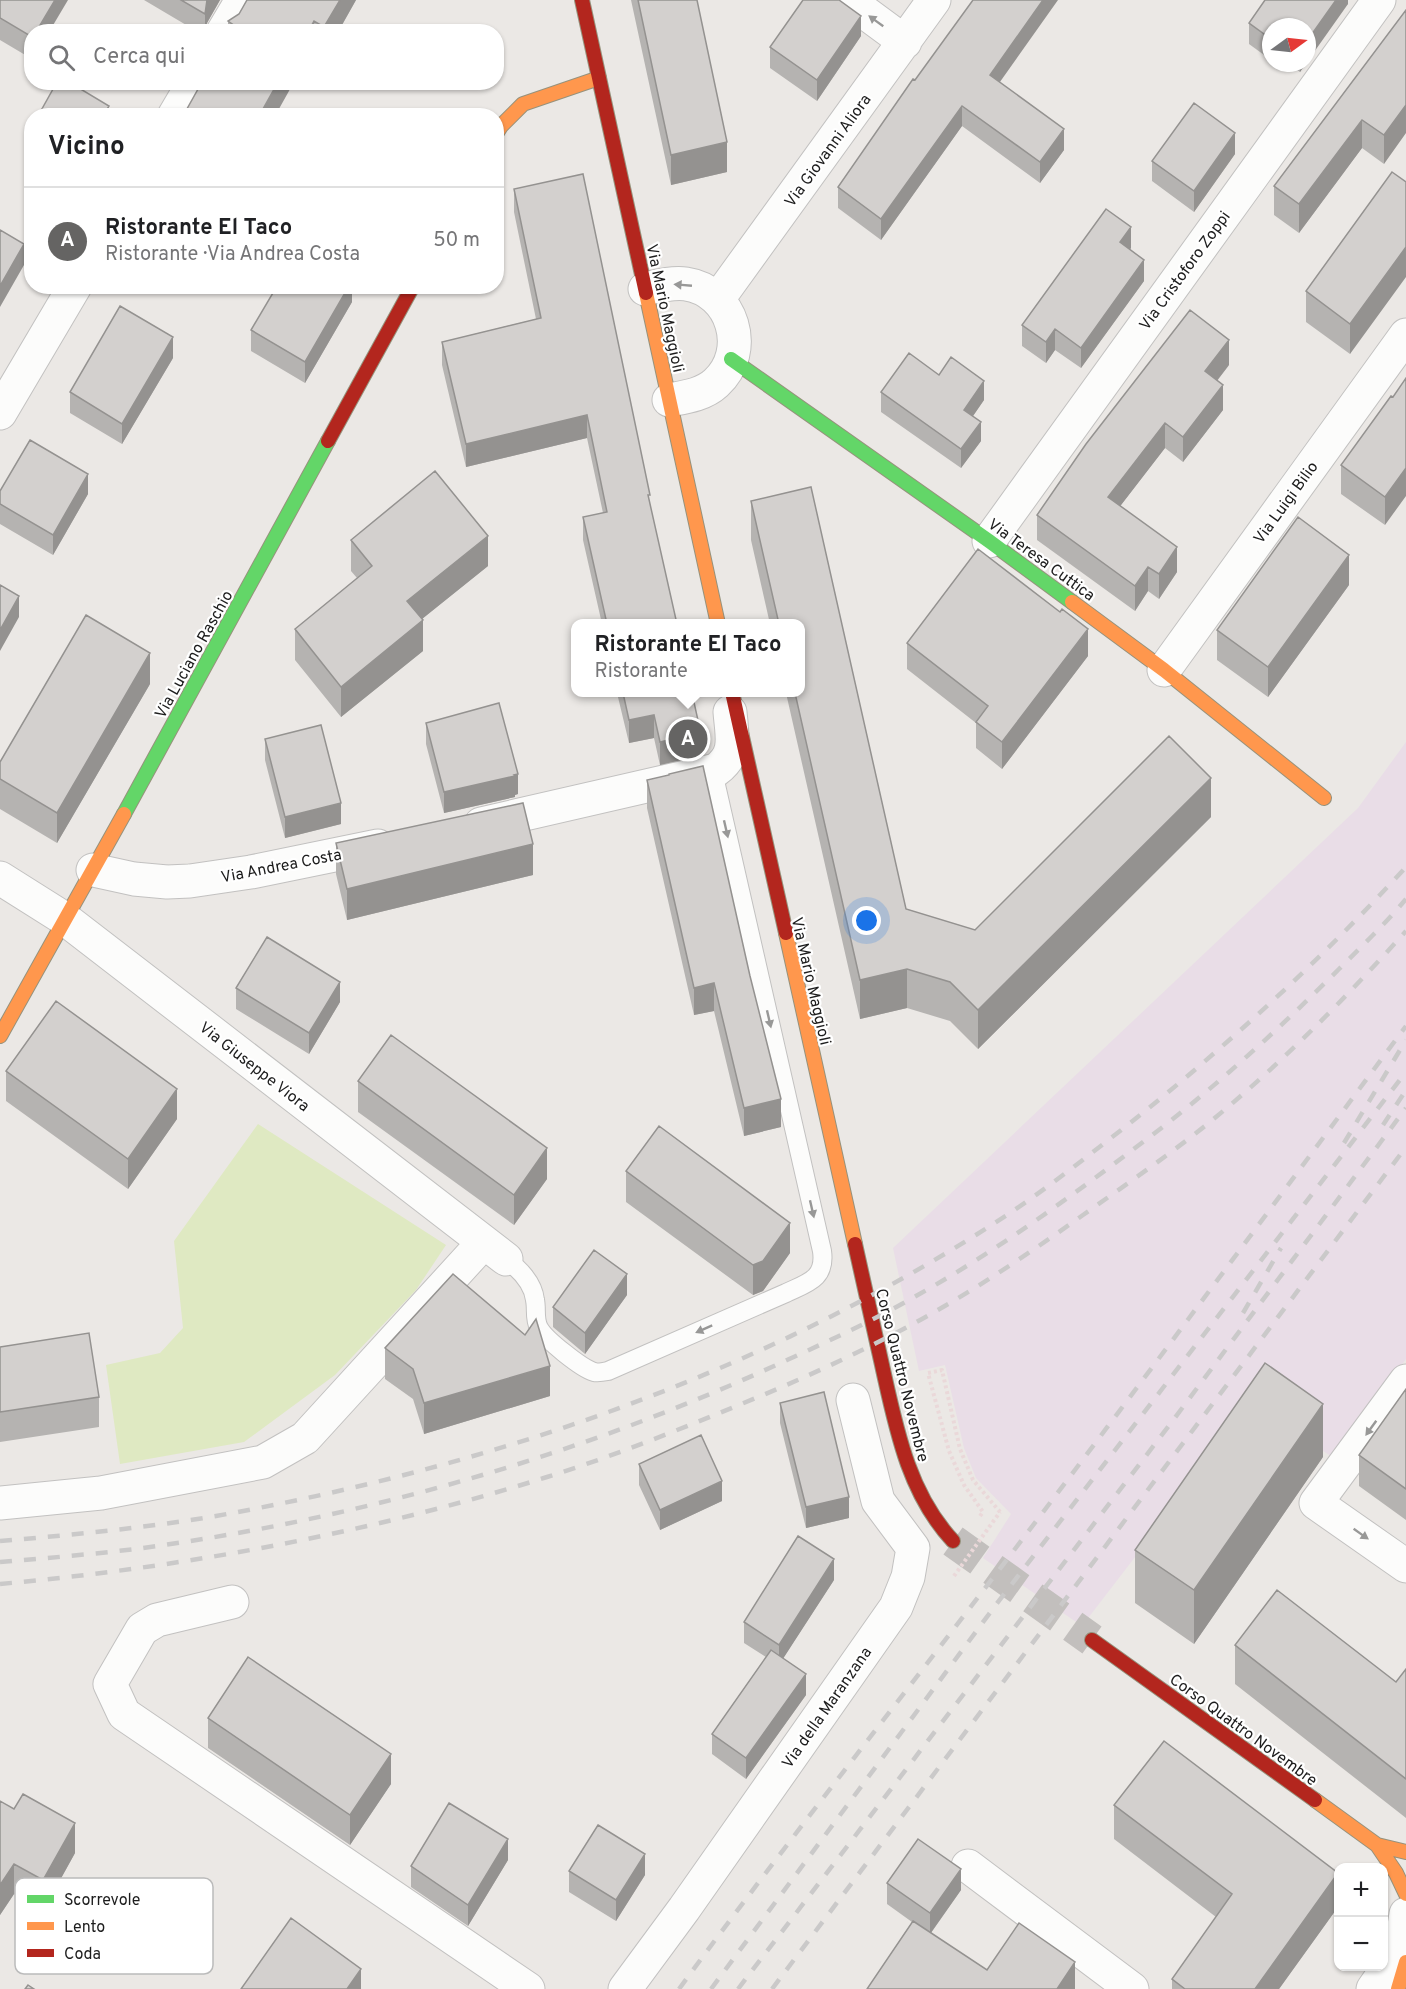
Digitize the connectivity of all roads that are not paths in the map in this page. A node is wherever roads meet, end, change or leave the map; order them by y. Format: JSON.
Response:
{"nodes":[{"id":1,"x":242,"y":0,"type":"edge"},
{"id":2,"x":582,"y":0,"type":"edge"},
{"id":3,"x":848,"y":0,"type":"edge"},
{"id":4,"x":934,"y":0,"type":"edge"},
{"id":5,"x":1378,"y":0,"type":"edge"},
{"id":6,"x":228,"y":24,"type":"edge"},
{"id":7,"x":905,"y":42,"type":"junction"},
{"id":8,"x":599,"y":78,"type":"junction"},
{"id":9,"x":189,"y":90,"type":"edge"},
{"id":10,"x":179,"y":108,"type":"edge"},
{"id":11,"x":504,"y":123,"type":"edge"},
{"id":12,"x":645,"y":289,"type":"junction"},
{"id":13,"x":70,"y":294,"type":"edge"},
{"id":14,"x":409,"y":294,"type":"edge"},
{"id":15,"x":718,"y":299,"type":"junction"},
{"id":16,"x":1406,"y":334,"type":"edge"},
{"id":17,"x":732,"y":359,"type":"junction"},
{"id":18,"x":669,"y":400,"type":"junction"},
{"id":19,"x":0,"y":413,"type":"edge"},
{"id":20,"x":989,"y":541,"type":"junction"},
{"id":21,"x":717,"y":619,"type":"edge"},
{"id":22,"x":1164,"y":669,"type":"junction"},
{"id":23,"x":730,"y":697,"type":"edge"},
{"id":24,"x":731,"y":697,"type":"edge"},
{"id":25,"x":713,"y":772,"type":"junction"},
{"id":26,"x":1324,"y":798,"type":"dead end"},
{"id":27,"x":456,"y":830,"type":"edge"},
{"id":28,"x":411,"y":840,"type":"edge"},
{"id":29,"x":93,"y":870,"type":"junction"},
{"id":30,"x":0,"y":878,"type":"edge"},
{"id":31,"x":65,"y":919,"type":"junction"},
{"id":32,"x":0,"y":1036,"type":"edge"},
{"id":33,"x":495,"y":1250,"type":"junction"},
{"id":34,"x":862,"y":1277,"type":"joint"},
{"id":35,"x":1406,"y":1381,"type":"edge"},
{"id":36,"x":853,"y":1400,"type":"dead end"},
{"id":37,"x":0,"y":1503,"type":"edge"},
{"id":38,"x":953,"y":1540,"type":"tunnel mouth"},
{"id":39,"x":1406,"y":1566,"type":"edge"},
{"id":40,"x":232,"y":1602,"type":"dead end"},
{"id":41,"x":1092,"y":1640,"type":"tunnel mouth"},
{"id":42,"x":1377,"y":1845,"type":"junction"},
{"id":43,"x":1406,"y":1852,"type":"edge"},
{"id":44,"x":968,"y":1866,"type":"dead end"},
{"id":45,"x":1405,"y":1902,"type":"edge"},
{"id":46,"x":1406,"y":1962,"type":"edge"},
{"id":47,"x":528,"y":1989,"type":"edge"},
{"id":48,"x":625,"y":1989,"type":"edge"},
{"id":49,"x":1132,"y":1989,"type":"edge"},
{"id":50,"x":1373,"y":1989,"type":"edge"},
{"id":51,"x":1398,"y":1989,"type":"edge"}],
"edges":[{"from":1,"to":6,"type":"street"},
{"from":2,"to":8,"type":"street","name":"Via Mario Maggioli"},
{"from":7,"to":3,"type":"street","one_way":true},
{"from":4,"to":7,"type":"street","name":"Via Giovanni Aliora"},
{"from":5,"to":20,"type":"street","name":"Via Cristoforo Zoppi"},
{"from":7,"to":15,"type":"street","name":"Via Giovanni Aliora"},
{"from":8,"to":11,"type":"street"},
{"from":8,"to":12,"type":"street","name":"Via Mario Maggioli"},
{"from":9,"to":10,"type":"street"},
{"from":15,"to":12,"type":"street","one_way":true},
{"from":12,"to":18,"type":"street","name":"Via Mario Maggioli"},
{"from":13,"to":19,"type":"street"},
{"from":14,"to":29,"type":"street","name":"Via Luciano Raschio"},
{"from":15,"to":17,"type":"street"},
{"from":16,"to":22,"type":"street","name":"Via Luigi Bilio"},
{"from":17,"to":18,"type":"street"},
{"from":17,"to":20,"type":"street","name":"Via Teresa Cuttica"},
{"from":18,"to":21,"type":"street","name":"Via Mario Maggioli"},
{"from":20,"to":22,"type":"street","name":"Via Teresa Cuttica"},
{"from":22,"to":26,"type":"street","name":"Via Teresa Cuttica"},
{"from":23,"to":25,"type":"street"},
{"from":24,"to":34,"type":"street","name":"Via Mario Maggioli"},
{"from":25,"to":27,"type":"street"},
{"from":25,"to":33,"type":"lane","one_way":true},
{"from":28,"to":29,"type":"street","name":"Via Andrea Costa"},
{"from":29,"to":31,"type":"street","name":"Via Luciano Raschio"},
{"from":30,"to":31,"type":"street","name":"Via Giuseppe Viora"},
{"from":31,"to":32,"type":"street","name":"Via Luciano Raschio"},
{"from":31,"to":33,"type":"street","name":"Via Giuseppe Viora"},
{"from":33,"to":37,"type":"street"},
{"from":34,"to":38,"type":"street","name":"Corso Quattro Novembre"},
{"from":35,"to":39,"type":"street","one_way":true},
{"from":36,"to":48,"type":"street","name":"Via della Maranzana"},
{"from":40,"to":47,"type":"street"},
{"from":41,"to":42,"type":"street","name":"Corso Quattro Novembre"},
{"from":42,"to":43,"type":"street"},
{"from":42,"to":45,"type":"street"},
{"from":44,"to":49,"type":"street"},
{"from":45,"to":50,"type":"street"},
{"from":46,"to":51,"type":"street"}]}
